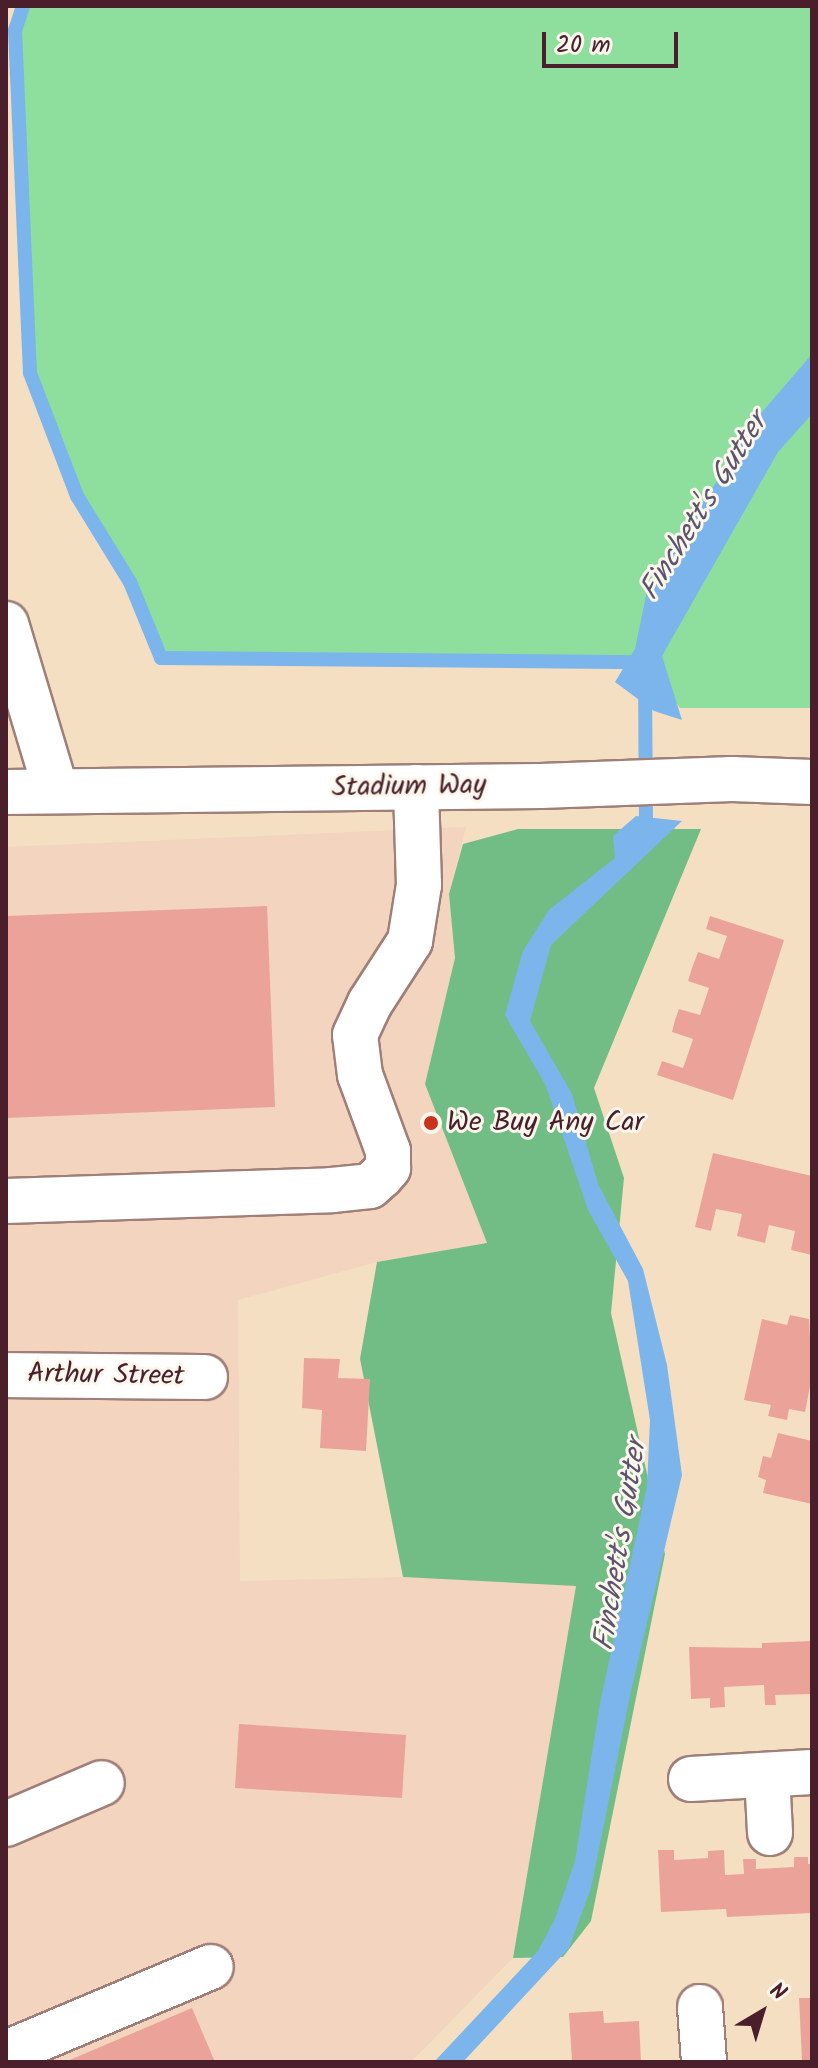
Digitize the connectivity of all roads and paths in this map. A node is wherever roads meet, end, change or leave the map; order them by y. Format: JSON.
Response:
{"nodes":[{"id":1,"x":6,"y":624,"type":"edge"},
{"id":2,"x":812,"y":782,"type":"edge"},
{"id":3,"x":416,"y":787,"type":"junction"},
{"id":4,"x":56,"y":791,"type":"junction"},
{"id":5,"x":6,"y":792,"type":"edge"},
{"id":6,"x":6,"y":1201,"type":"edge"},
{"id":7,"x":6,"y":1375,"type":"edge"},
{"id":8,"x":205,"y":1377,"type":"dead end"},
{"id":9,"x":812,"y":1772,"type":"edge"},
{"id":10,"x":767,"y":1775,"type":"junction"},
{"id":11,"x":691,"y":1779,"type":"dead end"},
{"id":12,"x":102,"y":1783,"type":"dead end"},
{"id":13,"x":6,"y":1824,"type":"edge"},
{"id":14,"x":770,"y":1833,"type":"dead end"},
{"id":15,"x":211,"y":1967,"type":"dead end"},
{"id":16,"x":700,"y":2007,"type":"dead end"},
{"id":17,"x":6,"y":2053,"type":"edge"},
{"id":18,"x":704,"y":2062,"type":"edge"}],
"edges":[{"from":1,"to":4,"type":"street"},
{"from":2,"to":3,"type":"street","name":"Stadium Way"},
{"from":3,"to":4,"type":"street","name":"Stadium Way"},
{"from":3,"to":6,"type":"street"},
{"from":4,"to":5,"type":"street","name":"Stadium Way"},
{"from":7,"to":8,"type":"street","name":"Arthur Street"},
{"from":9,"to":10,"type":"street"},
{"from":10,"to":11,"type":"street"},
{"from":10,"to":14,"type":"street"},
{"from":12,"to":13,"type":"street"},
{"from":15,"to":17,"type":"street"},
{"from":16,"to":18,"type":"street"}]}
